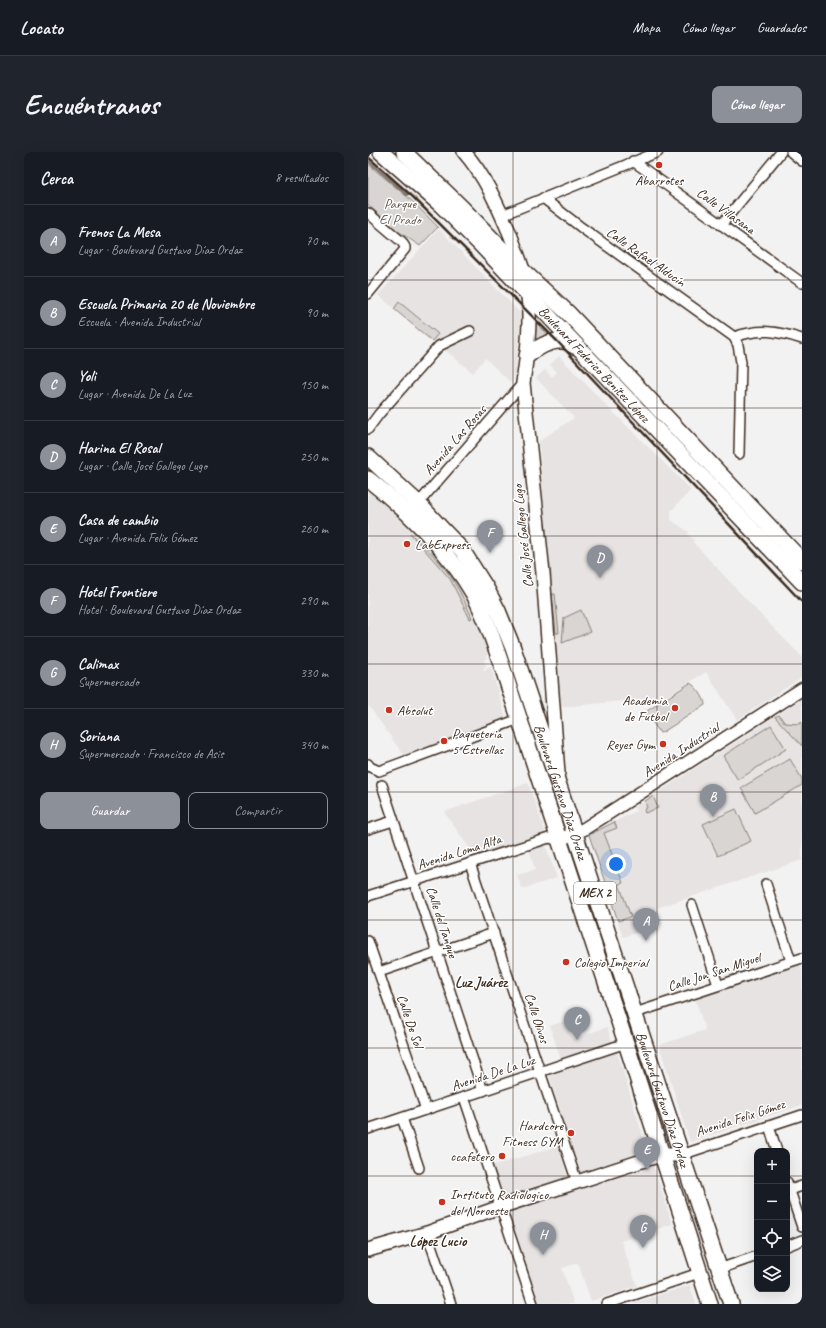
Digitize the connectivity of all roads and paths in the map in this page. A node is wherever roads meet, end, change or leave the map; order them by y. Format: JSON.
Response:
{"nodes":[{"id":1,"x":381,"y":152,"type":"edge"},
{"id":2,"x":404,"y":152,"type":"edge"},
{"id":3,"x":464,"y":152,"type":"edge"},
{"id":4,"x":658,"y":152,"type":"edge"},
{"id":5,"x":781,"y":152,"type":"edge"},
{"id":6,"x":791,"y":152,"type":"edge"},
{"id":7,"x":633,"y":161,"type":"junction"},
{"id":8,"x":802,"y":161,"type":"edge"},
{"id":9,"x":543,"y":198,"type":"junction"},
{"id":10,"x":368,"y":213,"type":"edge"},
{"id":11,"x":502,"y":215,"type":"junction"},
{"id":12,"x":722,"y":224,"type":"junction"},
{"id":13,"x":525,"y":281,"type":"junction"},
{"id":14,"x":802,"y":283,"type":"edge"},
{"id":15,"x":368,"y":294,"type":"edge"},
{"id":16,"x":470,"y":331,"type":"dead end"},
{"id":17,"x":734,"y":337,"type":"junction"},
{"id":18,"x":802,"y":339,"type":"edge"},
{"id":19,"x":581,"y":349,"type":"junction"},
{"id":20,"x":527,"y":356,"type":"junction"},
{"id":21,"x":523,"y":383,"type":"junction"},
{"id":22,"x":368,"y":429,"type":"edge"},
{"id":23,"x":739,"y":454,"type":"dead end"},
{"id":24,"x":368,"y":456,"type":"edge"},
{"id":25,"x":368,"y":479,"type":"edge"},
{"id":26,"x":418,"y":503,"type":"junction"},
{"id":27,"x":408,"y":514,"type":"junction"},
{"id":28,"x":802,"y":561,"type":"edge"},
{"id":29,"x":802,"y":582,"type":"edge"},
{"id":30,"x":802,"y":689,"type":"edge"},
{"id":31,"x":519,"y":719,"type":"junction"},
{"id":32,"x":368,"y":764,"type":"edge"},
{"id":33,"x":382,"y":785,"type":"dead end"},
{"id":34,"x":560,"y":789,"type":"junction"},
{"id":35,"x":394,"y":821,"type":"junction"},
{"id":36,"x":368,"y":829,"type":"edge"},
{"id":37,"x":575,"y":834,"type":"junction"},
{"id":38,"x":559,"y":840,"type":"junction"},
{"id":39,"x":470,"y":863,"type":"junction"},
{"id":40,"x":414,"y":882,"type":"junction"},
{"id":41,"x":766,"y":884,"type":"dead end"},
{"id":42,"x":368,"y":896,"type":"edge"},
{"id":43,"x":692,"y":905,"type":"dead end"},
{"id":44,"x":494,"y":933,"type":"junction"},
{"id":45,"x":368,"y":941,"type":"edge"},
{"id":46,"x":437,"y":952,"type":"junction"},
{"id":47,"x":802,"y":958,"type":"edge"},
{"id":48,"x":791,"y":961,"type":"junction"},
{"id":49,"x":379,"y":972,"type":"junction"},
{"id":50,"x":718,"y":985,"type":"junction"},
{"id":51,"x":635,"y":1013,"type":"junction"},
{"id":52,"x":626,"y":1044,"type":"junction"},
{"id":53,"x":540,"y":1072,"type":"junction"},
{"id":54,"x":483,"y":1091,"type":"junction"},
{"id":55,"x":464,"y":1097,"type":"junction"},
{"id":56,"x":426,"y":1110,"type":"junction"},
{"id":57,"x":802,"y":1115,"type":"edge"},
{"id":58,"x":402,"y":1118,"type":"junction"},
{"id":59,"x":769,"y":1126,"type":"junction"},
{"id":60,"x":368,"y":1129,"type":"edge"},
{"id":61,"x":776,"y":1148,"type":"edge"},
{"id":62,"x":662,"y":1155,"type":"junction"},
{"id":63,"x":681,"y":1155,"type":"junction"},
{"id":64,"x":419,"y":1168,"type":"dead end"},
{"id":65,"x":577,"y":1182,"type":"junction"},
{"id":66,"x":790,"y":1186,"type":"edge"},
{"id":67,"x":802,"y":1186,"type":"edge"},
{"id":68,"x":790,"y":1192,"type":"edge"},
{"id":69,"x":500,"y":1207,"type":"junction"},
{"id":70,"x":802,"y":1228,"type":"edge"},
{"id":71,"x":427,"y":1233,"type":"junction"},
{"id":72,"x":802,"y":1240,"type":"edge"},
{"id":73,"x":790,"y":1245,"type":"edge"},
{"id":74,"x":368,"y":1250,"type":"edge"},
{"id":75,"x":754,"y":1257,"type":"edge"},
{"id":76,"x":719,"y":1269,"type":"junction"},
{"id":77,"x":699,"y":1273,"type":"junction"},
{"id":78,"x":612,"y":1303,"type":"edge"},
{"id":79,"x":451,"y":1304,"type":"edge"},
{"id":80,"x":533,"y":1304,"type":"edge"},
{"id":81,"x":710,"y":1304,"type":"edge"},
{"id":82,"x":731,"y":1304,"type":"edge"}],
"edges":[{"from":1,"to":13,"type":"main road","name":"Boulevard Federico Benítez López"},
{"from":2,"to":13,"type":"main road","name":"Boulevard Federico Benítez López"},
{"from":3,"to":11,"type":"main road","name":"Calle José Gallego Lugo"},
{"from":4,"to":7,"type":"street"},
{"from":5,"to":12,"type":"street"},
{"from":6,"to":8,"type":"street"},
{"from":7,"to":9,"type":"street"},
{"from":7,"to":12,"type":"street","name":"Calle Villasana"},
{"from":9,"to":11,"type":"street"},
{"from":9,"to":17,"type":"street","name":"Calle Rafael Alducín"},
{"from":10,"to":15,"type":"street"},
{"from":11,"to":13,"type":"main road","name":"Calle José Gallego Lugo"},
{"from":12,"to":14,"type":"street","name":"Calle Villasana"},
{"from":13,"to":19,"type":"main road","name":"Boulevard Federico Benítez López"},
{"from":13,"to":20,"type":"main road","name":"Calle José Gallego Lugo"},
{"from":13,"to":28,"type":"main road","name":"Boulevard Federico Benítez López"},
{"from":16,"to":22,"type":"street"},
{"from":17,"to":18,"type":"street"},
{"from":17,"to":23,"type":"street"},
{"from":19,"to":20,"type":"main road"},
{"from":19,"to":29,"type":"main road","name":"Boulevard Federico Benítez López"},
{"from":20,"to":21,"type":"main road","name":"Calle José Gallego Lugo"},
{"from":21,"to":26,"type":"street","name":"Avenida Las Rosas"},
{"from":21,"to":34,"type":"main road","name":"Calle José Gallego Lugo"},
{"from":24,"to":26,"type":"main road","name":"Boulevard Gustavo Díaz Ordaz","number":"MEX 2"},
{"from":25,"to":27,"type":"main road","name":"Boulevard Gustavo Díaz Ordaz","number":"MEX 2"},
{"from":26,"to":27,"type":"street","name":"Avenida Las Rosas"},
{"from":26,"to":34,"type":"main road","name":"Boulevard Gustavo Díaz Ordaz","number":"MEX 2"},
{"from":27,"to":31,"type":"main road","name":"Boulevard Gustavo Díaz Ordaz","number":"MEX 2"},
{"from":30,"to":37,"type":"street","name":"Avenida Industrial"},
{"from":31,"to":32,"type":"street"},
{"from":31,"to":38,"type":"main road","name":"Boulevard Gustavo Díaz Ordaz","number":"MEX 2"},
{"from":33,"to":35,"type":"street","name":"Calle del Tanque"},
{"from":34,"to":37,"type":"main road","name":"Boulevard Gustavo Díaz Ordaz","number":"MEX 2"},
{"from":35,"to":36,"type":"street"},
{"from":35,"to":40,"type":"street","name":"Calle del Tanque"},
{"from":37,"to":38,"type":"street","name":"Avenida Industrial"},
{"from":37,"to":51,"type":"main road","name":"Boulevard Gustavo Díaz Ordaz","number":"MEX 2"},
{"from":38,"to":39,"type":"street","name":"Avenida Loma Alta"},
{"from":38,"to":52,"type":"main road","name":"Boulevard Gustavo Díaz Ordaz","number":"MEX 2"},
{"from":39,"to":40,"type":"street","name":"Avenida Loma Alta"},
{"from":39,"to":44,"type":"street","name":"Calle Olivos"},
{"from":40,"to":42,"type":"street","name":"Avenida Loma Alta"},
{"from":40,"to":46,"type":"street","name":"Calle del Tanque"},
{"from":41,"to":48,"type":"street"},
{"from":43,"to":50,"type":"street"},
{"from":44,"to":46,"type":"street"},
{"from":44,"to":53,"type":"street","name":"Calle Olivos"},
{"from":45,"to":49,"type":"street","name":"Calle De Sol"},
{"from":46,"to":49,"type":"street"},
{"from":46,"to":54,"type":"street","name":"Calle del Tanque"},
{"from":47,"to":48,"type":"street","name":"Calle Jon San Miguel"},
{"from":48,"to":50,"type":"street","name":"Calle Jon San Miguel"},
{"from":49,"to":56,"type":"street","name":"Calle De Sol"},
{"from":50,"to":51,"type":"street","name":"Calle Jon San Miguel"},
{"from":51,"to":63,"type":"main road","name":"Boulevard Gustavo Díaz Ordaz","number":"MEX 2"},
{"from":52,"to":53,"type":"street","name":"Avenida De La Luz"},
{"from":52,"to":62,"type":"main road","name":"Boulevard Gustavo Díaz Ordaz","number":"MEX 2"},
{"from":53,"to":54,"type":"street","name":"Avenida De La Luz"},
{"from":53,"to":65,"type":"street","name":"Calle Olivos"},
{"from":54,"to":55,"type":"street","name":"Avenida De La Luz"},
{"from":55,"to":56,"type":"street","name":"Avenida De La Luz"},
{"from":55,"to":69,"type":"street"},
{"from":56,"to":58,"type":"street","name":"Avenida De La Luz"},
{"from":57,"to":59,"type":"street","name":"Avenida Felix Gómez"},
{"from":58,"to":60,"type":"street","name":"Avenida De La Luz"},
{"from":58,"to":64,"type":"street"},
{"from":59,"to":61,"type":"street"},
{"from":59,"to":63,"type":"street","name":"Avenida Felix Gómez"},
{"from":62,"to":63,"type":"main road","name":"Avenida Felix Gómez"},
{"from":62,"to":65,"type":"main road","name":"Avenida Felix Gómez"},
{"from":62,"to":77,"type":"main road","name":"Boulevard Gustavo Díaz Ordaz","number":"MEX 2"},
{"from":63,"to":76,"type":"main road","name":"Boulevard Gustavo Díaz Ordaz","number":"MEX 2"},
{"from":65,"to":69,"type":"main road","name":"Avenida Felix Gómez"},
{"from":66,"to":67,"type":"street"},
{"from":68,"to":70,"type":"street"},
{"from":69,"to":71,"type":"main road","name":"Avenida Felix Gómez"},
{"from":69,"to":80,"type":"street"},
{"from":71,"to":74,"type":"main road","name":"Avenida Felix Gómez"},
{"from":71,"to":79,"type":"street"},
{"from":72,"to":73,"type":"street"},
{"from":75,"to":76,"type":"street"},
{"from":76,"to":82,"type":"main road","name":"Boulevard Gustavo Díaz Ordaz","number":"MEX 2"},
{"from":77,"to":78,"type":"street"},
{"from":77,"to":81,"type":"main road","name":"Boulevard Gustavo Díaz Ordaz","number":"MEX 2"}]}
